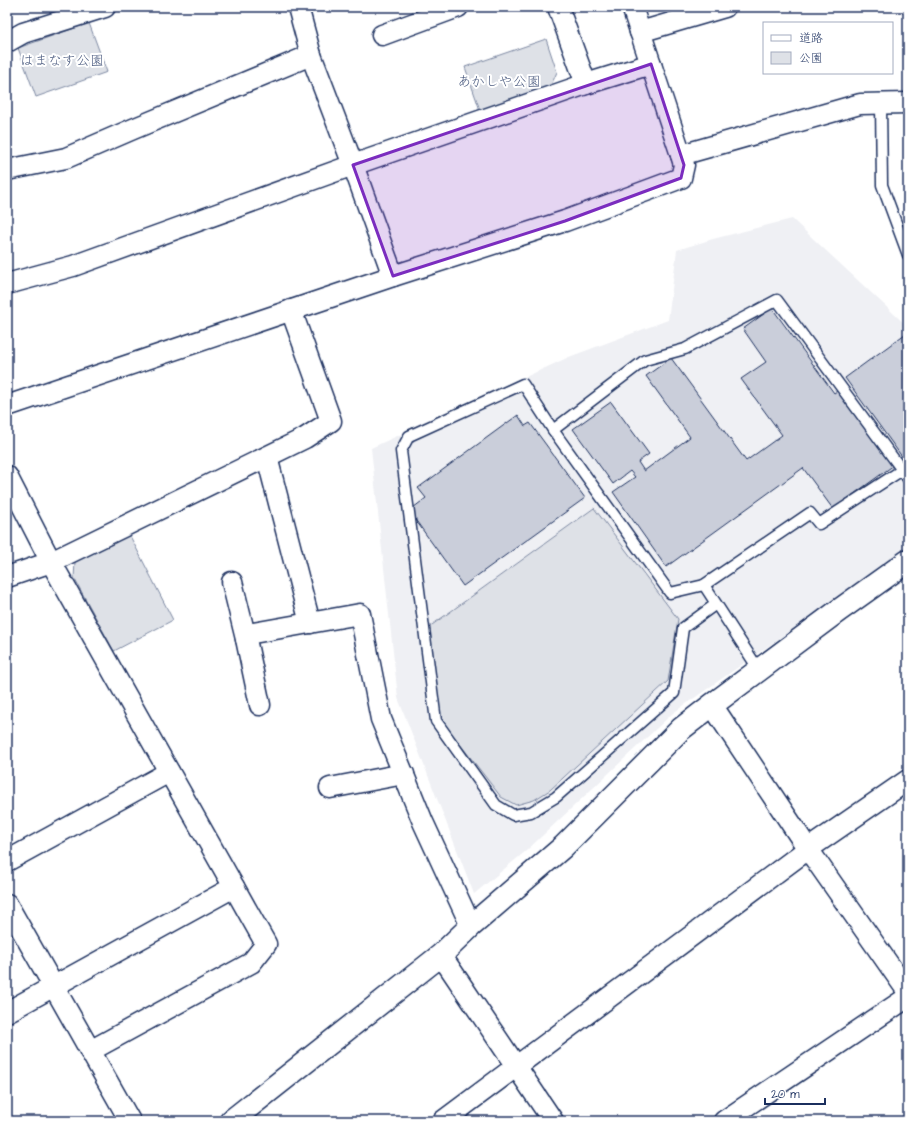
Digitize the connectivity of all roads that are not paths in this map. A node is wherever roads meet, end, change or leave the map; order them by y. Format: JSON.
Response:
{"nodes":[{"id":1,"x":105,"y":7,"type":"edge"},
{"id":2,"x":298,"y":7,"type":"edge"},
{"id":3,"x":458,"y":7,"type":"edge"},
{"id":4,"x":558,"y":7,"type":"edge"},
{"id":5,"x":632,"y":7,"type":"edge"},
{"id":6,"x":725,"y":7,"type":"edge"},
{"id":7,"x":640,"y":32,"type":"junction"},
{"id":8,"x":382,"y":34,"type":"dead end"},
{"id":9,"x":7,"y":42,"type":"edge"},
{"id":10,"x":311,"y":55,"type":"junction"},
{"id":11,"x":651,"y":64,"type":"junction"},
{"id":12,"x":586,"y":84,"type":"junction"},
{"id":13,"x":908,"y":103,"type":"edge"},
{"id":14,"x":881,"y":104,"type":"junction"},
{"id":15,"x":681,"y":155,"type":"junction"},
{"id":16,"x":353,"y":165,"type":"junction"},
{"id":17,"x":7,"y":170,"type":"edge"},
{"id":18,"x":908,"y":255,"type":"edge"},
{"id":19,"x":393,"y":276,"type":"junction"},
{"id":20,"x":7,"y":284,"type":"edge"},
{"id":21,"x":291,"y":310,"type":"junction"},
{"id":22,"x":7,"y":406,"type":"edge"},
{"id":23,"x":552,"y":430,"type":"junction"},
{"id":24,"x":266,"y":457,"type":"junction"},
{"id":25,"x":902,"y":470,"type":"junction"},
{"id":26,"x":7,"y":476,"type":"edge"},
{"id":27,"x":908,"y":480,"type":"edge"},
{"id":28,"x":908,"y":561,"type":"edge"},
{"id":29,"x":51,"y":562,"type":"junction"},
{"id":30,"x":7,"y":577,"type":"edge"},
{"id":31,"x":232,"y":582,"type":"dead end"},
{"id":32,"x":704,"y":586,"type":"junction"},
{"id":33,"x":716,"y":604,"type":"junction"},
{"id":34,"x":310,"y":623,"type":"junction"},
{"id":35,"x":246,"y":639,"type":"junction"},
{"id":36,"x":759,"y":670,"type":"junction"},
{"id":37,"x":260,"y":705,"type":"dead end"},
{"id":38,"x":712,"y":705,"type":"junction"},
{"id":39,"x":169,"y":772,"type":"junction"},
{"id":40,"x":404,"y":774,"type":"junction"},
{"id":41,"x":908,"y":780,"type":"edge"},
{"id":42,"x":330,"y":788,"type":"dead end"},
{"id":43,"x":808,"y":848,"type":"junction"},
{"id":44,"x":7,"y":861,"type":"edge"},
{"id":45,"x":234,"y":887,"type":"junction"},
{"id":46,"x":7,"y":904,"type":"edge"},
{"id":47,"x":471,"y":926,"type":"junction"},
{"id":48,"x":441,"y":955,"type":"junction"},
{"id":49,"x":53,"y":986,"type":"junction"},
{"id":50,"x":908,"y":992,"type":"edge"},
{"id":51,"x":908,"y":996,"type":"edge"},
{"id":52,"x":7,"y":1012,"type":"edge"},
{"id":53,"x":90,"y":1051,"type":"junction"},
{"id":54,"x":516,"y":1067,"type":"junction"},
{"id":55,"x":130,"y":1121,"type":"edge"},
{"id":56,"x":231,"y":1121,"type":"edge"},
{"id":57,"x":443,"y":1121,"type":"edge"},
{"id":58,"x":553,"y":1121,"type":"edge"},
{"id":59,"x":724,"y":1121,"type":"edge"}],
"edges":[{"from":1,"to":9,"type":"street"},
{"from":2,"to":10,"type":"street"},
{"from":3,"to":8,"type":"street"},
{"from":4,"to":12,"type":"street"},
{"from":5,"to":7,"type":"street"},
{"from":6,"to":7,"type":"street"},
{"from":7,"to":11,"type":"street"},
{"from":10,"to":16,"type":"street"},
{"from":10,"to":17,"type":"street"},
{"from":11,"to":12,"type":"street"},
{"from":11,"to":15,"type":"street"},
{"from":12,"to":16,"type":"street"},
{"from":13,"to":14,"type":"street"},
{"from":14,"to":15,"type":"street"},
{"from":14,"to":18,"type":"lane"},
{"from":15,"to":19,"type":"street"},
{"from":16,"to":19,"type":"street"},
{"from":16,"to":20,"type":"street"},
{"from":19,"to":21,"type":"street"},
{"from":21,"to":22,"type":"street"},
{"from":21,"to":24,"type":"street"},
{"from":23,"to":25,"type":"lane"},
{"from":23,"to":32,"type":"lane"},
{"from":23,"to":33,"type":"lane"},
{"from":24,"to":29,"type":"street"},
{"from":24,"to":34,"type":"street"},
{"from":25,"to":27,"type":"lane"},
{"from":25,"to":32,"type":"lane"},
{"from":26,"to":29,"type":"street"},
{"from":28,"to":36,"type":"street"},
{"from":29,"to":30,"type":"street"},
{"from":29,"to":39,"type":"street"},
{"from":31,"to":35,"type":"street"},
{"from":32,"to":33,"type":"lane"},
{"from":33,"to":36,"type":"lane"},
{"from":34,"to":35,"type":"street"},
{"from":34,"to":40,"type":"street"},
{"from":35,"to":37,"type":"street"},
{"from":36,"to":38,"type":"street"},
{"from":38,"to":43,"type":"street"},
{"from":38,"to":47,"type":"street"},
{"from":39,"to":44,"type":"street"},
{"from":39,"to":45,"type":"street"},
{"from":40,"to":42,"type":"street"},
{"from":40,"to":47,"type":"street"},
{"from":41,"to":43,"type":"street"},
{"from":43,"to":50,"type":"street"},
{"from":43,"to":54,"type":"street"},
{"from":45,"to":49,"type":"street"},
{"from":45,"to":53,"type":"street"},
{"from":46,"to":49,"type":"street"},
{"from":47,"to":48,"type":"street"},
{"from":48,"to":54,"type":"street"},
{"from":48,"to":56,"type":"street"},
{"from":49,"to":52,"type":"street"},
{"from":49,"to":53,"type":"street"},
{"from":51,"to":59,"type":"street"},
{"from":53,"to":55,"type":"street"},
{"from":54,"to":57,"type":"street"},
{"from":54,"to":58,"type":"street"}]}
